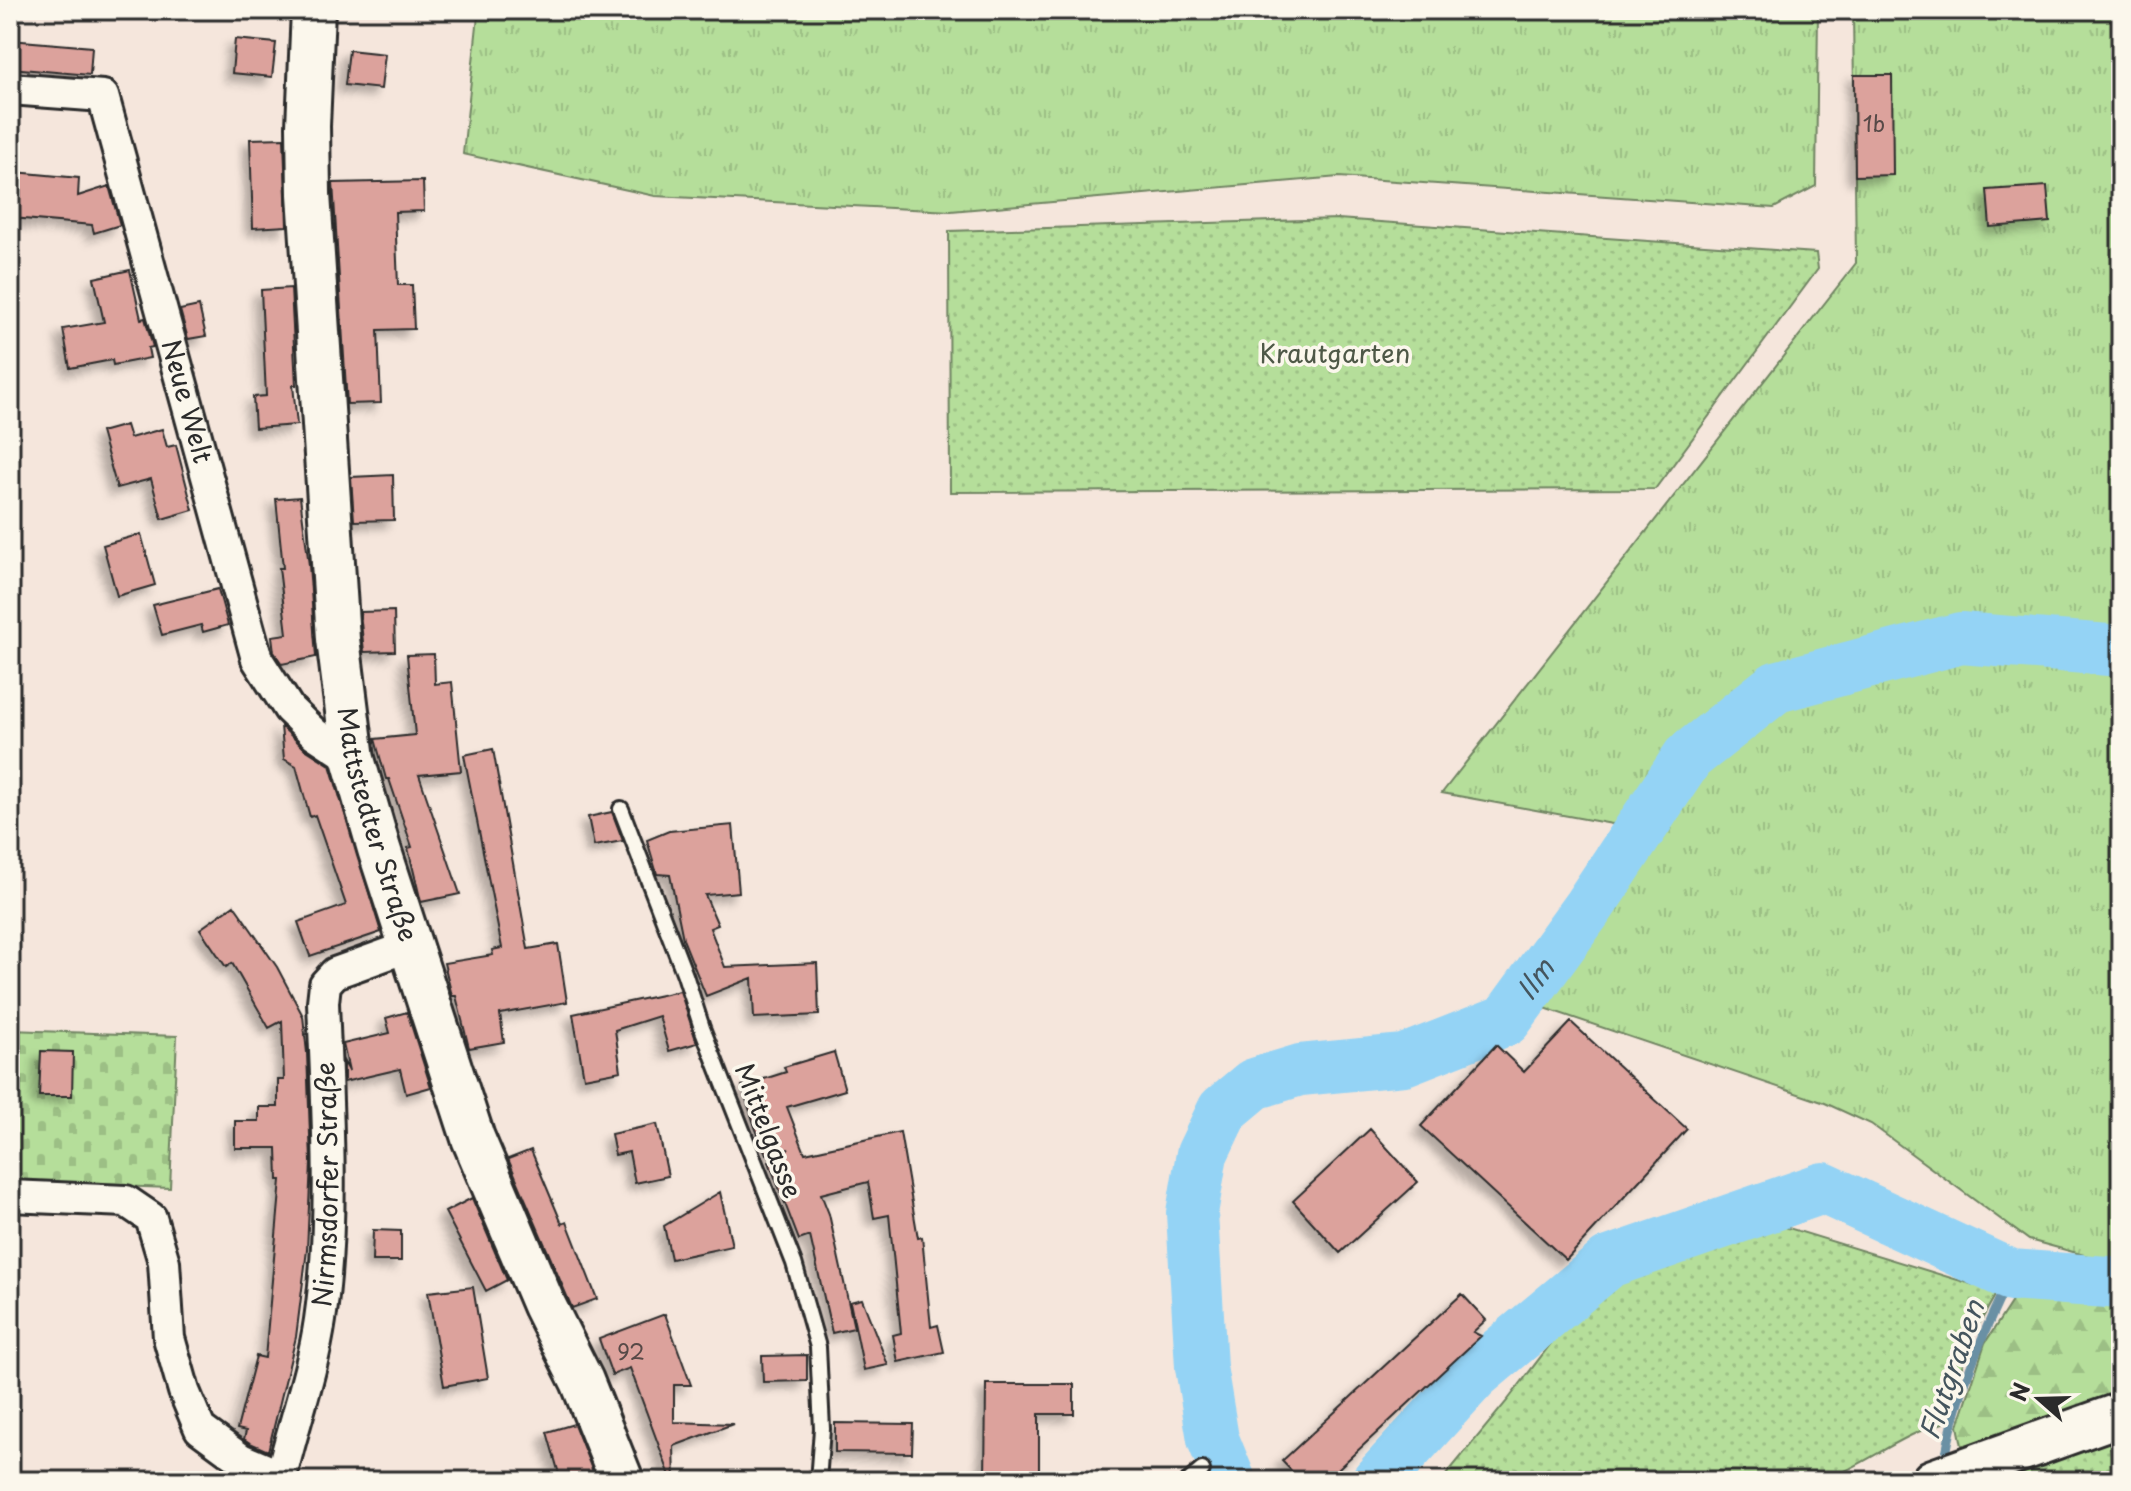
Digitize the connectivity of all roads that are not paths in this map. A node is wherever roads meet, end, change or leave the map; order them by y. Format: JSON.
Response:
{"nodes":[{"id":1,"x":313,"y":10,"type":"edge"},
{"id":2,"x":10,"y":89,"type":"edge"},
{"id":3,"x":353,"y":759,"type":"junction"},
{"id":4,"x":621,"y":809,"type":"dead end"},
{"id":5,"x":410,"y":946,"type":"junction"},
{"id":6,"x":10,"y":1196,"type":"edge"},
{"id":7,"x":2121,"y":1414,"type":"edge"},
{"id":8,"x":1202,"y":1470,"type":"dead end"},
{"id":9,"x":280,"y":1478,"type":"edge"},
{"id":10,"x":1948,"y":1478,"type":"edge"},
{"id":11,"x":622,"y":1481,"type":"edge"},
{"id":12,"x":818,"y":1481,"type":"edge"},
{"id":13,"x":1189,"y":1481,"type":"edge"}],
"edges":[{"from":1,"to":3,"type":"street","name":"Mattstedter Straße"},
{"from":2,"to":3,"type":"street","name":"Neue Welt"},
{"from":3,"to":5,"type":"street","name":"Mattstedter Straße"},
{"from":4,"to":12,"type":"lane","name":"Mittelgasse"},
{"from":5,"to":9,"type":"street","name":"Nirmsdorfer Straße"},
{"from":5,"to":11,"type":"street","name":"Mattstedter Straße"},
{"from":6,"to":9,"type":"street","name":"Nirmsdorfer Straße"},
{"from":7,"to":10,"type":"street"},
{"from":8,"to":13,"type":"lane"}]}
